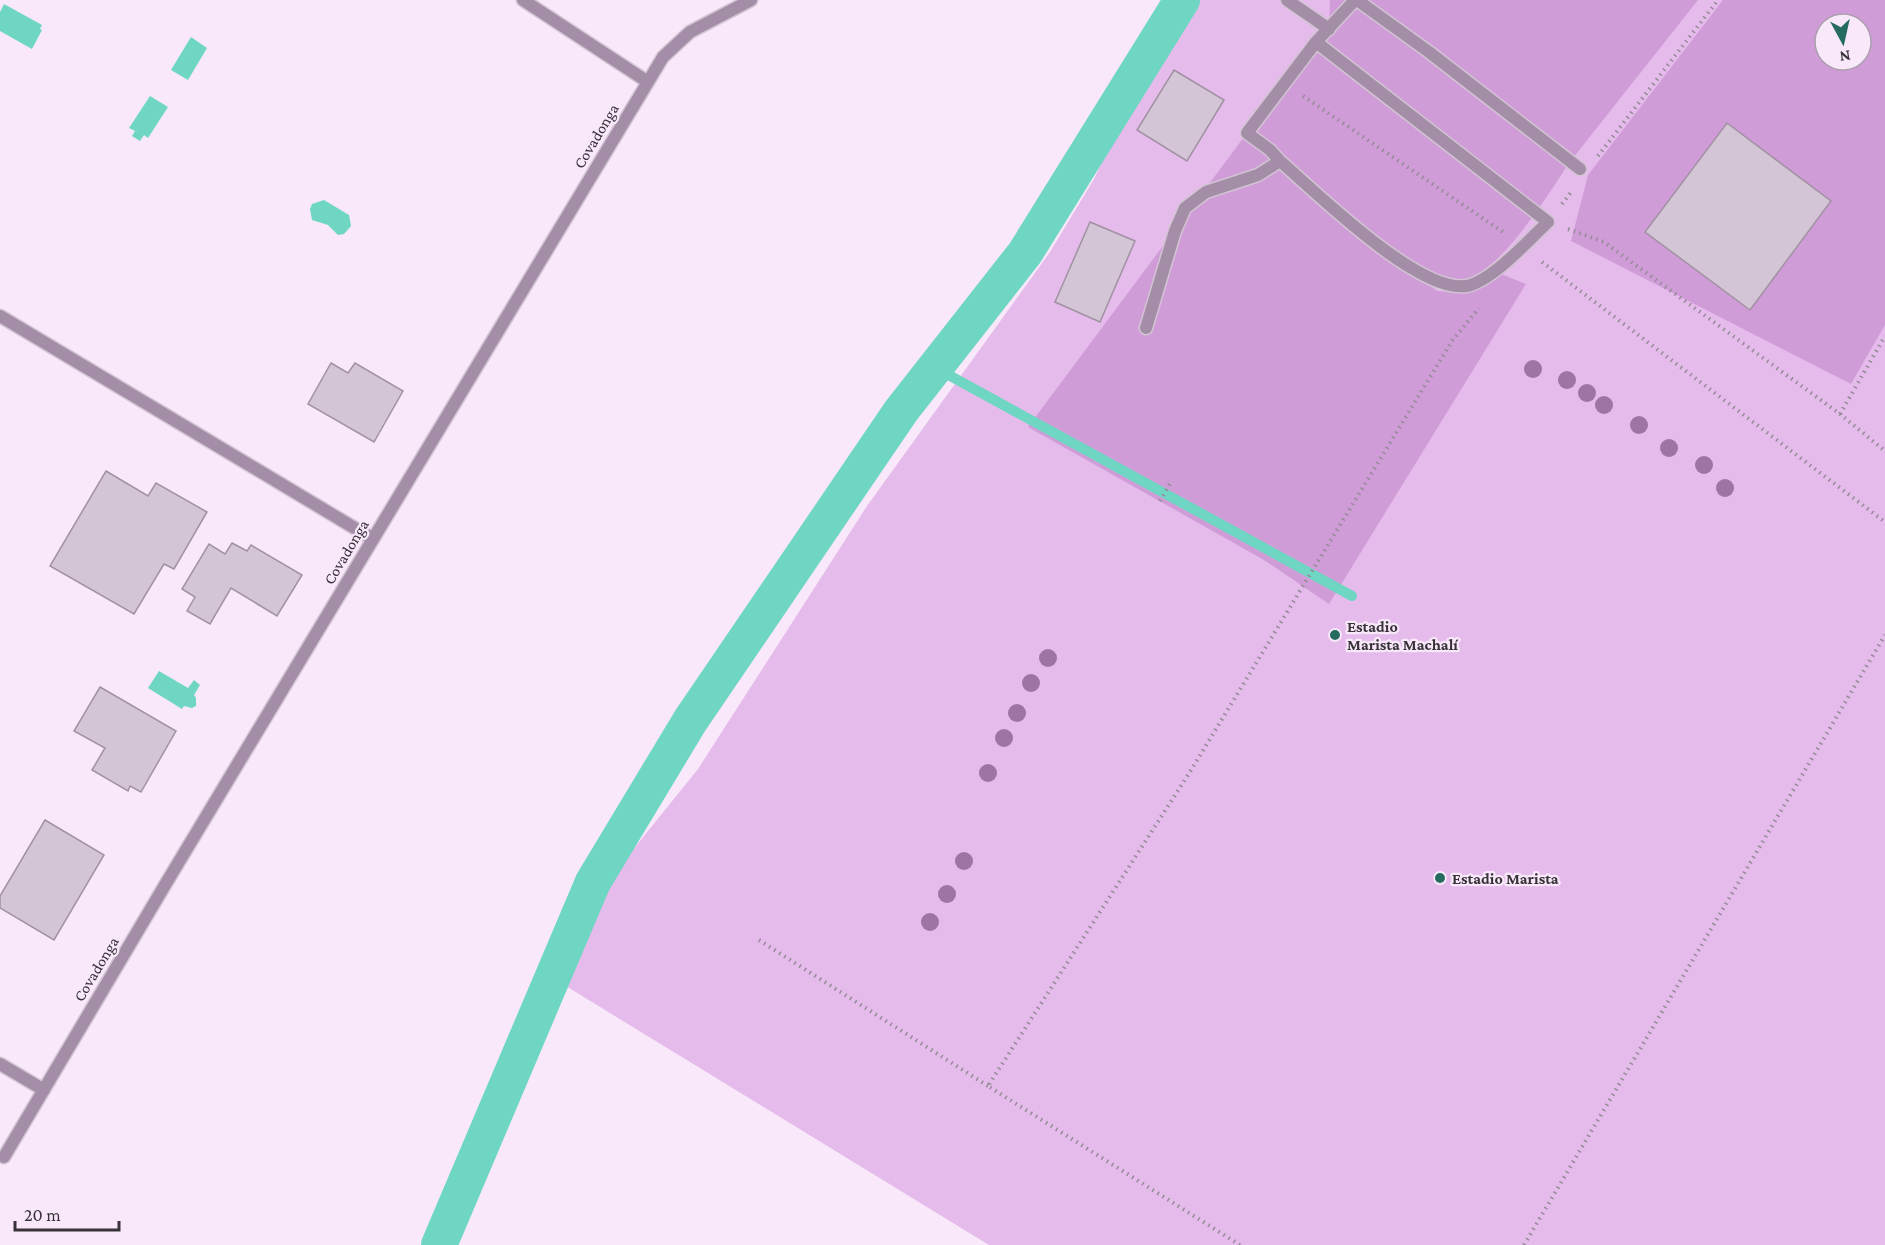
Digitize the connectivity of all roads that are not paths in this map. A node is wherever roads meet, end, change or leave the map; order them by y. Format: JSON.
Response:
{"nodes":[{"id":1,"x":522,"y":0,"type":"edge"},
{"id":2,"x":751,"y":0,"type":"edge"},
{"id":3,"x":1287,"y":0,"type":"edge"},
{"id":4,"x":1356,"y":0,"type":"edge"},
{"id":5,"x":1329,"y":29,"type":"junction"},
{"id":6,"x":1316,"y":42,"type":"junction"},
{"id":7,"x":648,"y":82,"type":"junction"},
{"id":8,"x":1280,"y":161,"type":"junction"},
{"id":9,"x":1580,"y":169,"type":"dead end"},
{"id":10,"x":0,"y":316,"type":"edge"},
{"id":11,"x":1146,"y":328,"type":"dead end"},
{"id":12,"x":373,"y":539,"type":"junction"},
{"id":13,"x":0,"y":1064,"type":"edge"},
{"id":14,"x":44,"y":1090,"type":"junction"},
{"id":15,"x":4,"y":1157,"type":"dead end"}],
"edges":[{"from":1,"to":7,"type":"street"},
{"from":2,"to":7,"type":"street","name":"Covadonga"},
{"from":3,"to":5,"type":"street"},
{"from":4,"to":5,"type":"street"},
{"from":4,"to":9,"type":"street"},
{"from":5,"to":6,"type":"street"},
{"from":6,"to":8,"type":"street"},
{"from":6,"to":8,"type":"street"},
{"from":7,"to":12,"type":"street","name":"Covadonga"},
{"from":8,"to":11,"type":"street"},
{"from":10,"to":12,"type":"street"},
{"from":12,"to":14,"type":"street","name":"Covadonga"},
{"from":13,"to":14,"type":"street"},
{"from":14,"to":15,"type":"street","name":"Covadonga"}]}
